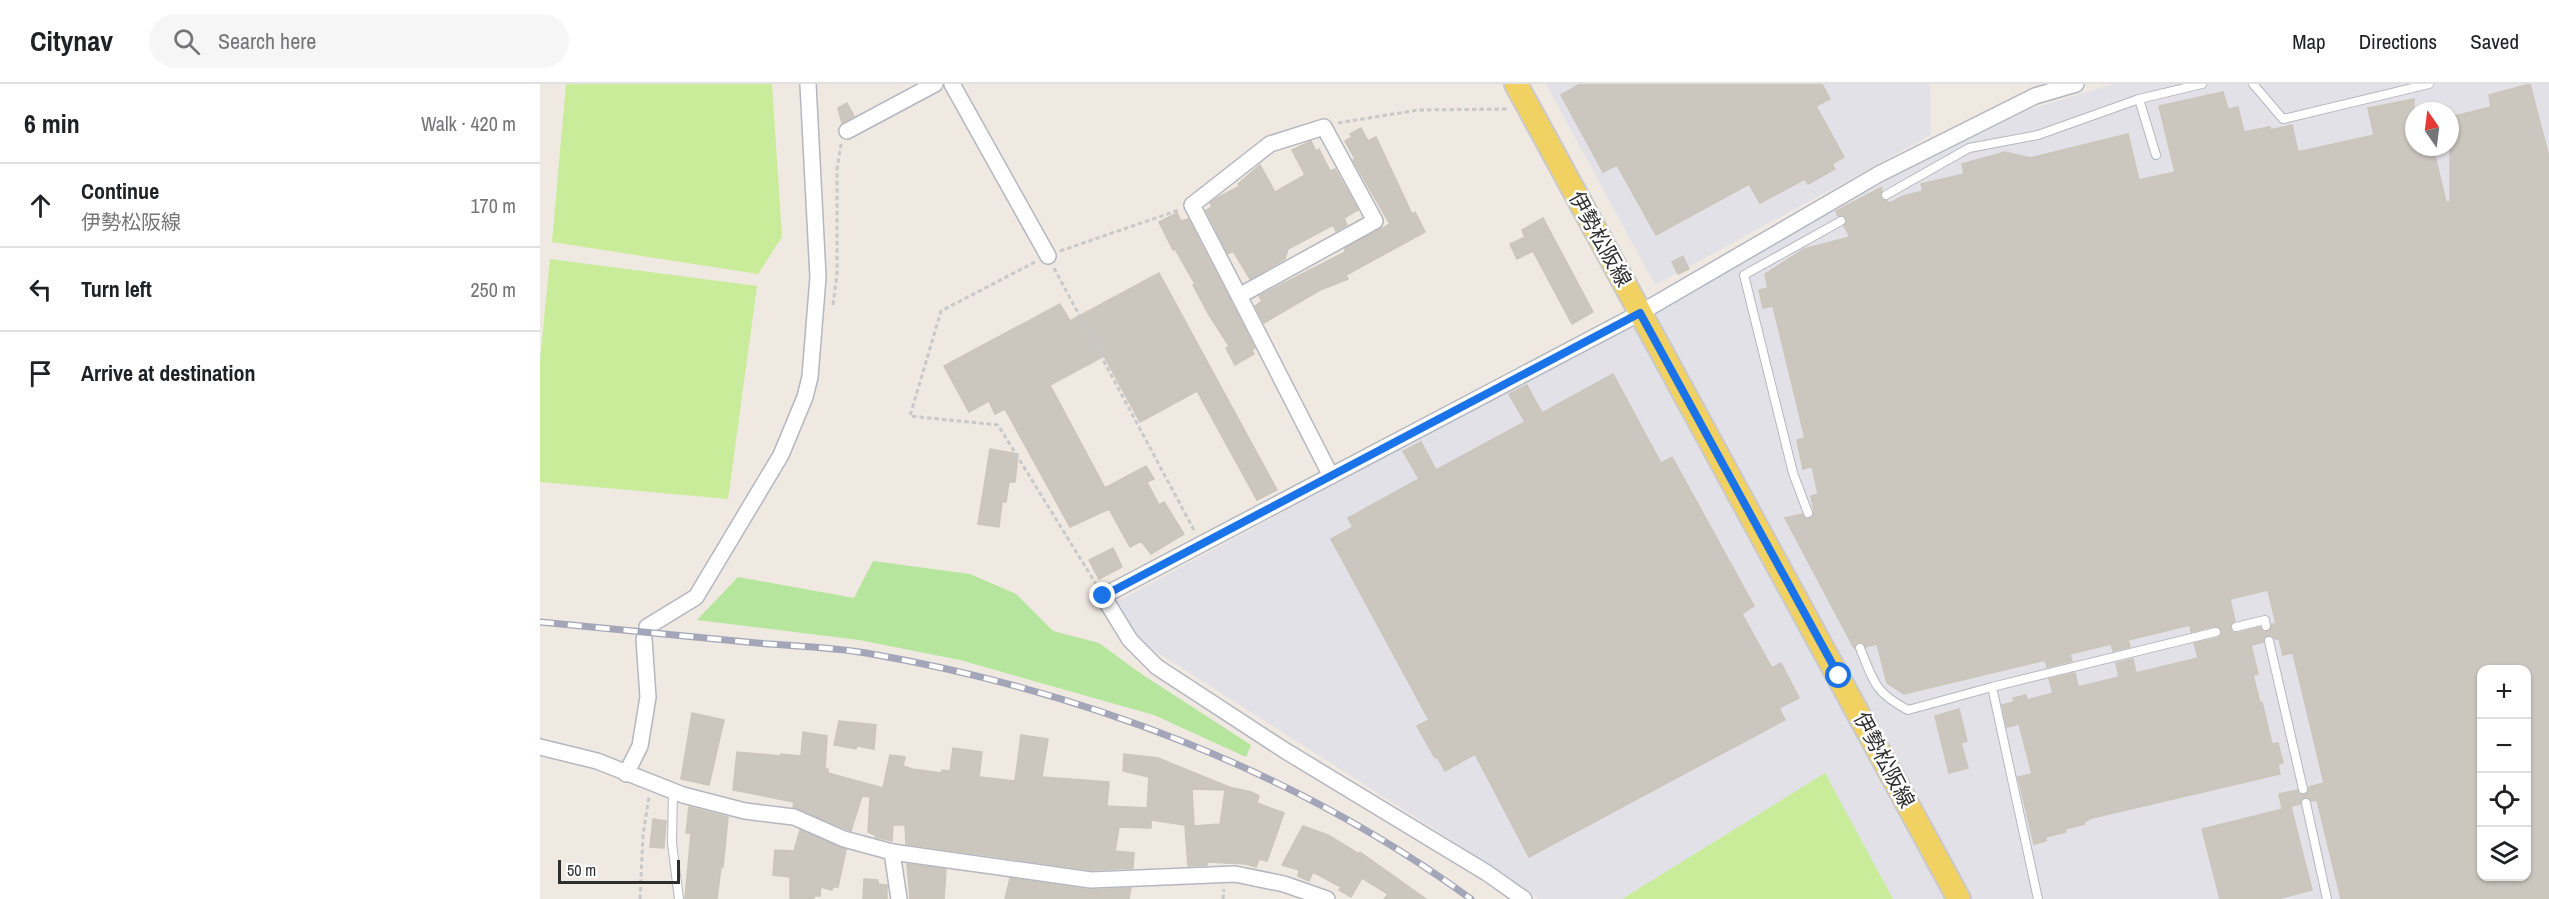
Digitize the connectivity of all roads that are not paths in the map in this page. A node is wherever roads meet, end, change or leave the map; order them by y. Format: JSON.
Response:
{"nodes":[{"id":1,"x":808,"y":84,"type":"edge"},
{"id":2,"x":936,"y":84,"type":"edge"},
{"id":3,"x":952,"y":84,"type":"edge"},
{"id":4,"x":1516,"y":84,"type":"edge"},
{"id":5,"x":2076,"y":84,"type":"edge"},
{"id":6,"x":2202,"y":84,"type":"edge"},
{"id":7,"x":2253,"y":84,"type":"edge"},
{"id":8,"x":2429,"y":84,"type":"edge"},
{"id":9,"x":2139,"y":99,"type":"junction"},
{"id":10,"x":847,"y":131,"type":"dead end"},
{"id":11,"x":2156,"y":155,"type":"dead end"},
{"id":12,"x":1886,"y":195,"type":"dead end"},
{"id":13,"x":1841,"y":220,"type":"dead end"},
{"id":14,"x":1048,"y":256,"type":"road end"},
{"id":15,"x":1239,"y":296,"type":"junction"},
{"id":16,"x":1640,"y":313,"type":"junction"},
{"id":17,"x":1331,"y":476,"type":"junction"},
{"id":18,"x":1808,"y":513,"type":"dead end"},
{"id":19,"x":2266,"y":626,"type":"dead end"},
{"id":20,"x":2236,"y":627,"type":"dead end"},
{"id":21,"x":2216,"y":632,"type":"dead end"},
{"id":22,"x":2269,"y":641,"type":"dead end"},
{"id":23,"x":1860,"y":648,"type":"dead end"},
{"id":24,"x":1992,"y":687,"type":"junction"},
{"id":25,"x":540,"y":747,"type":"edge"},
{"id":26,"x":626,"y":774,"type":"junction"},
{"id":27,"x":2302,"y":789,"type":"dead end"},
{"id":28,"x":673,"y":791,"type":"junction"},
{"id":29,"x":2306,"y":802,"type":"dead end"},
{"id":30,"x":892,"y":852,"type":"junction"},
{"id":31,"x":679,"y":899,"type":"edge"},
{"id":32,"x":899,"y":899,"type":"edge"},
{"id":33,"x":1327,"y":899,"type":"edge"},
{"id":34,"x":1524,"y":899,"type":"edge"},
{"id":35,"x":1959,"y":899,"type":"edge"},
{"id":36,"x":2038,"y":899,"type":"edge"},
{"id":37,"x":2327,"y":899,"type":"edge"}],
"edges":[{"from":1,"to":26,"type":"street"},
{"from":2,"to":10,"type":"street"},
{"from":3,"to":14,"type":"street"},
{"from":4,"to":16,"type":"main road","name":"伊勢松阪線"},
{"from":5,"to":16,"type":"street"},
{"from":6,"to":9,"type":"lane"},
{"from":7,"to":8,"type":"lane"},
{"from":9,"to":11,"type":"lane"},
{"from":9,"to":12,"type":"lane"},
{"from":13,"to":18,"type":"lane"},
{"from":15,"to":15,"type":"street"},
{"from":15,"to":17,"type":"street"},
{"from":16,"to":17,"type":"street"},
{"from":16,"to":35,"type":"main road","name":"伊勢松阪線"},
{"from":17,"to":34,"type":"street"},
{"from":19,"to":20,"type":"lane"},
{"from":21,"to":24,"type":"lane"},
{"from":22,"to":27,"type":"lane"},
{"from":23,"to":24,"type":"lane"},
{"from":24,"to":36,"type":"lane"},
{"from":25,"to":26,"type":"street"},
{"from":26,"to":28,"type":"street"},
{"from":28,"to":30,"type":"street"},
{"from":28,"to":31,"type":"lane"},
{"from":29,"to":37,"type":"lane"},
{"from":30,"to":32,"type":"street"},
{"from":30,"to":33,"type":"street"}]}
